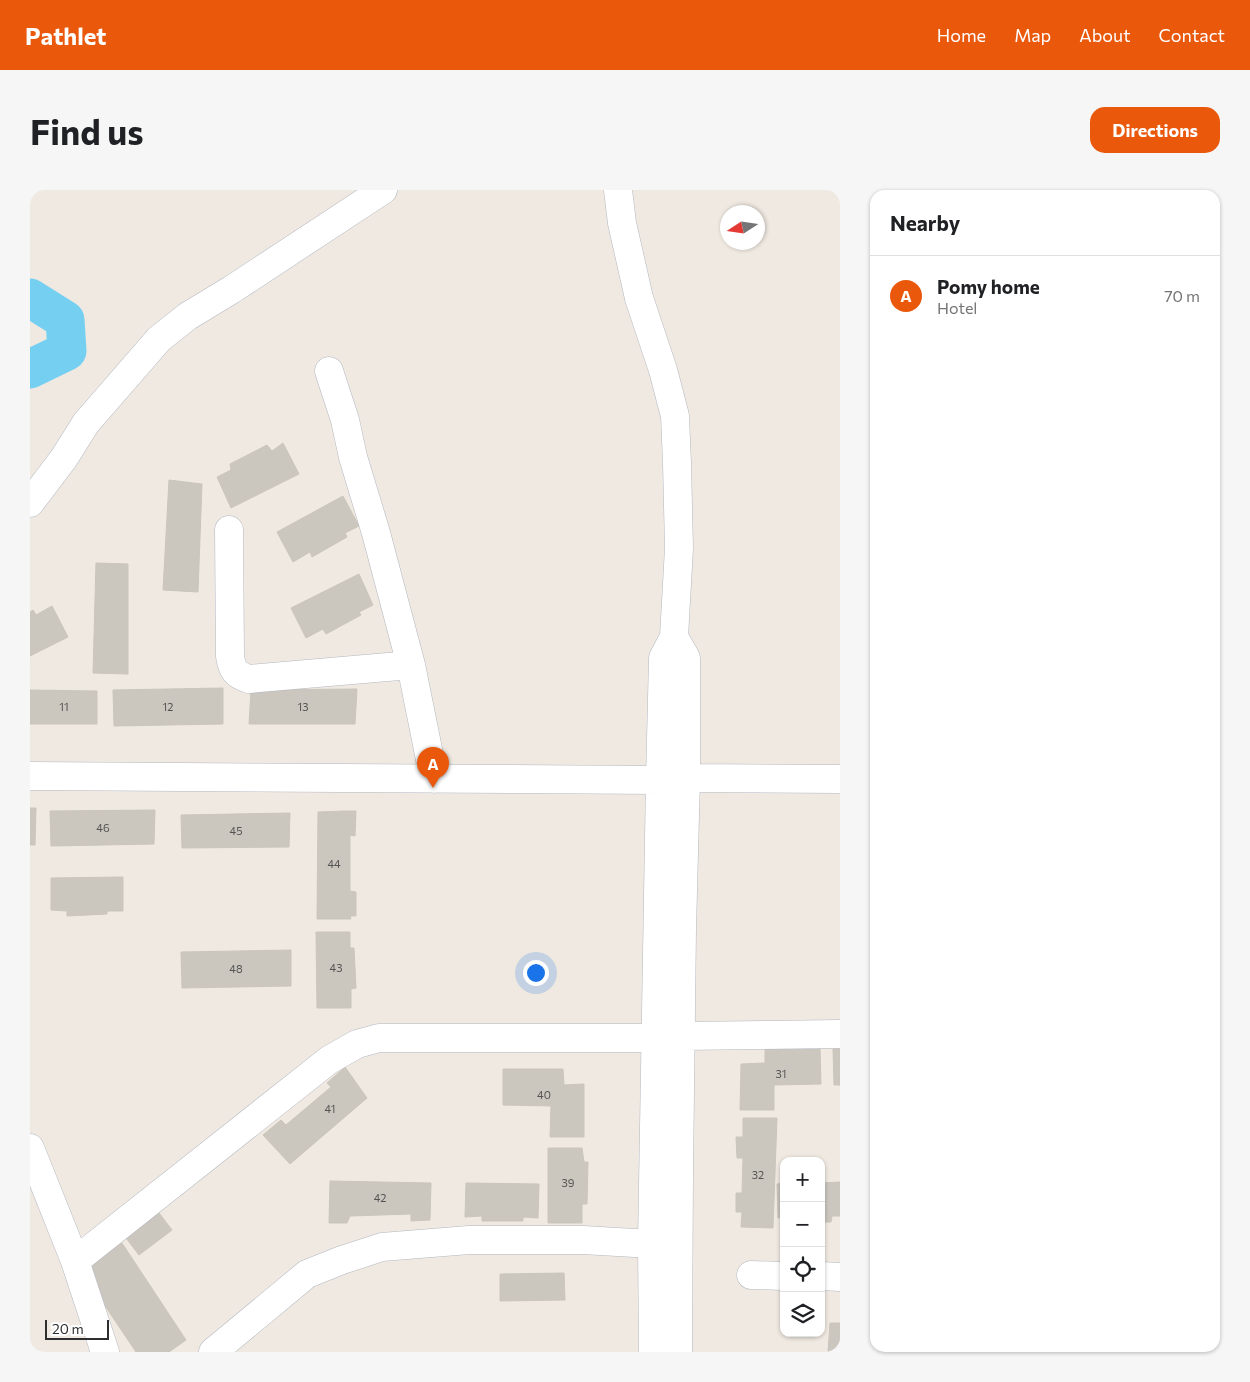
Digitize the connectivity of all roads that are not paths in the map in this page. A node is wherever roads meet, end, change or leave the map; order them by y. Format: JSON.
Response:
{"nodes":[{"id":1,"x":383,"y":190,"type":"edge"},
{"id":2,"x":618,"y":190,"type":"edge"},
{"id":3,"x":329,"y":371,"type":"dead end"},
{"id":4,"x":30,"y":503,"type":"edge"},
{"id":5,"x":229,"y":530,"type":"dead end"},
{"id":6,"x":411,"y":665,"type":"junction"},
{"id":7,"x":30,"y":776,"type":"edge"},
{"id":8,"x":434,"y":778,"type":"junction"},
{"id":9,"x":673,"y":779,"type":"junction"},
{"id":10,"x":840,"y":779,"type":"edge"},
{"id":11,"x":840,"y":1034,"type":"edge"},
{"id":12,"x":668,"y":1037,"type":"junction"},
{"id":13,"x":30,"y":1148,"type":"edge"},
{"id":14,"x":652,"y":1244,"type":"junction"},
{"id":15,"x":75,"y":1261,"type":"junction"},
{"id":16,"x":752,"y":1275,"type":"dead end"},
{"id":17,"x":780,"y":1276,"type":"edge"},
{"id":18,"x":825,"y":1276,"type":"edge"},
{"id":19,"x":840,"y":1277,"type":"edge"},
{"id":20,"x":666,"y":1317,"type":"junction"},
{"id":21,"x":104,"y":1352,"type":"edge"},
{"id":22,"x":213,"y":1352,"type":"edge"},
{"id":23,"x":653,"y":1352,"type":"edge"},
{"id":24,"x":678,"y":1352,"type":"edge"}],
"edges":[{"from":1,"to":4,"type":"street"},
{"from":2,"to":9,"type":"street"},
{"from":3,"to":6,"type":"street"},
{"from":5,"to":6,"type":"street"},
{"from":6,"to":8,"type":"street"},
{"from":7,"to":8,"type":"street"},
{"from":8,"to":9,"type":"street"},
{"from":9,"to":10,"type":"street"},
{"from":9,"to":12,"type":"street"},
{"from":11,"to":12,"type":"street"},
{"from":12,"to":14,"type":"street"},
{"from":12,"to":15,"type":"street"},
{"from":12,"to":20,"type":"street"},
{"from":13,"to":15,"type":"street"},
{"from":14,"to":20,"type":"street"},
{"from":14,"to":22,"type":"street"},
{"from":15,"to":21,"type":"street"},
{"from":16,"to":17,"type":"street"},
{"from":18,"to":19,"type":"street"},
{"from":20,"to":23,"type":"street"},
{"from":20,"to":24,"type":"street"}]}
